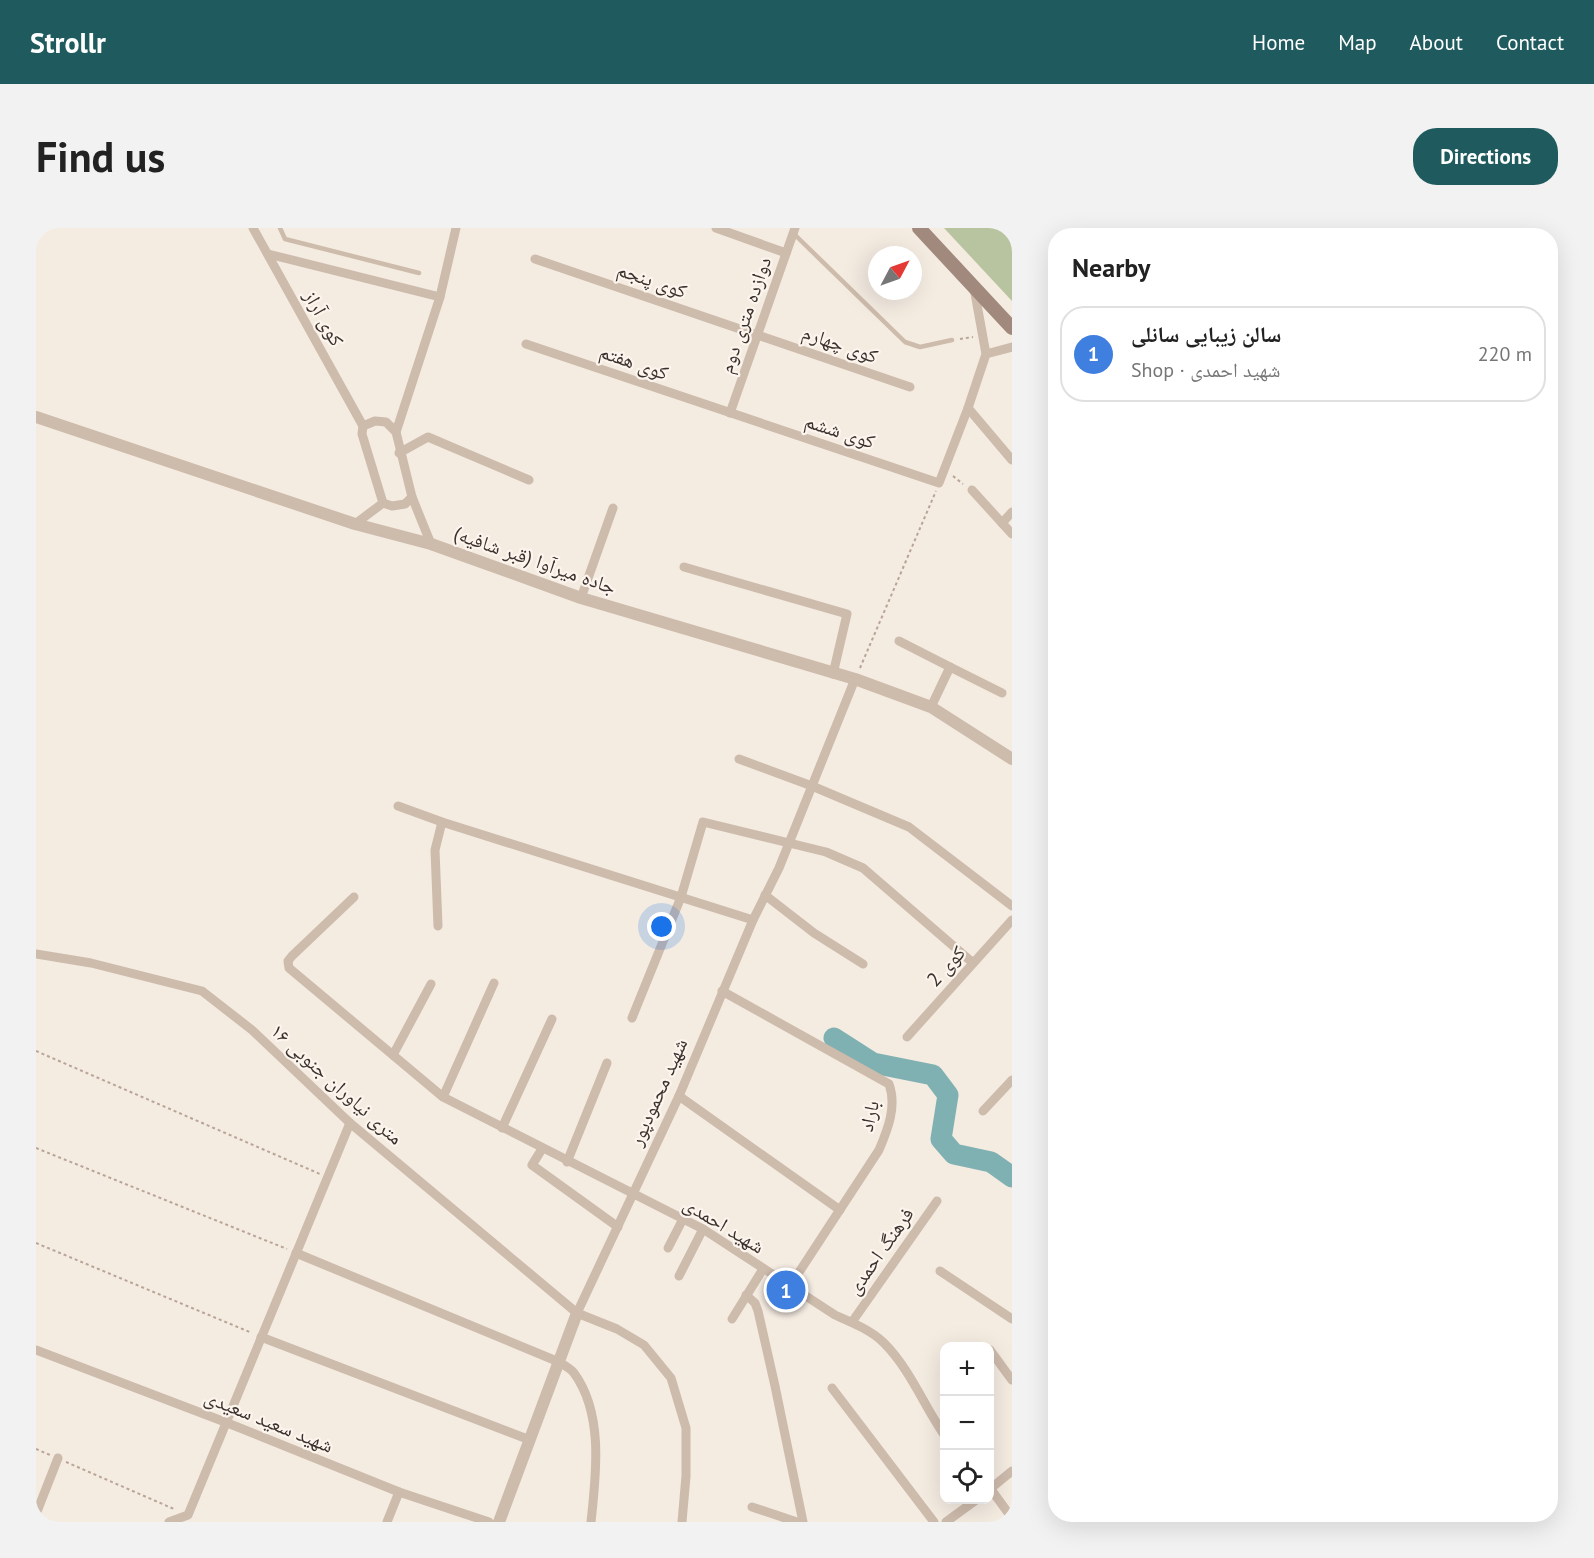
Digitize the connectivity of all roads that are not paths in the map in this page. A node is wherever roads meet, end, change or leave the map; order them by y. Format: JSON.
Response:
{"nodes":[{"id":1,"x":253,"y":228,"type":"edge"},
{"id":2,"x":280,"y":228,"type":"edge"},
{"id":3,"x":456,"y":228,"type":"edge"},
{"id":4,"x":716,"y":228,"type":"edge"},
{"id":5,"x":919,"y":228,"type":"edge"},
{"id":6,"x":794,"y":230,"type":"edge"},
{"id":7,"x":786,"y":253,"type":"junction"},
{"id":8,"x":268,"y":254,"type":"junction"},
{"id":9,"x":535,"y":259,"type":"dead end"},
{"id":10,"x":419,"y":273,"type":"dead end"},
{"id":11,"x":974,"y":288,"type":"junction"},
{"id":12,"x":440,"y":297,"type":"junction"},
{"id":13,"x":1012,"y":328,"type":"edge"},
{"id":14,"x":758,"y":334,"type":"junction"},
{"id":15,"x":952,"y":340,"type":"road end"},
{"id":16,"x":526,"y":344,"type":"dead end"},
{"id":17,"x":1012,"y":347,"type":"edge"},
{"id":18,"x":986,"y":354,"type":"junction"},
{"id":19,"x":910,"y":387,"type":"dead end"},
{"id":20,"x":968,"y":408,"type":"junction"},
{"id":21,"x":730,"y":413,"type":"junction"},
{"id":22,"x":36,"y":417,"type":"edge"},
{"id":23,"x":363,"y":426,"type":"junction"},
{"id":24,"x":396,"y":432,"type":"junction"},
{"id":25,"x":399,"y":453,"type":"junction"},
{"id":26,"x":1012,"y":460,"type":"edge"},
{"id":27,"x":529,"y":480,"type":"dead end"},
{"id":28,"x":972,"y":490,"type":"road end"},
{"id":29,"x":412,"y":497,"type":"junction"},
{"id":30,"x":383,"y":503,"type":"junction"},
{"id":31,"x":613,"y":507,"type":"dead end"},
{"id":32,"x":1012,"y":512,"type":"edge"},
{"id":33,"x":1002,"y":522,"type":"junction"},
{"id":34,"x":356,"y":524,"type":"junction"},
{"id":35,"x":1012,"y":534,"type":"edge"},
{"id":36,"x":431,"y":544,"type":"junction"},
{"id":37,"x":684,"y":567,"type":"dead end"},
{"id":38,"x":581,"y":598,"type":"junction"},
{"id":39,"x":899,"y":641,"type":"dead end"},
{"id":40,"x":950,"y":666,"type":"junction"},
{"id":41,"x":833,"y":674,"type":"junction"},
{"id":42,"x":855,"y":679,"type":"junction"},
{"id":43,"x":1002,"y":693,"type":"dead end"},
{"id":44,"x":931,"y":707,"type":"junction"},
{"id":45,"x":739,"y":759,"type":"dead end"},
{"id":46,"x":1012,"y":759,"type":"edge"},
{"id":47,"x":812,"y":786,"type":"junction"},
{"id":48,"x":398,"y":806,"type":"dead end"},
{"id":49,"x":442,"y":822,"type":"junction"},
{"id":50,"x":789,"y":842,"type":"junction"},
{"id":51,"x":765,"y":895,"type":"junction"},
{"id":52,"x":354,"y":897,"type":"dead end"},
{"id":53,"x":681,"y":897,"type":"junction"},
{"id":54,"x":1012,"y":906,"type":"edge"},
{"id":55,"x":753,"y":920,"type":"junction"},
{"id":56,"x":1012,"y":920,"type":"edge"},
{"id":57,"x":438,"y":926,"type":"dead end"},
{"id":58,"x":36,"y":954,"type":"edge"},
{"id":59,"x":973,"y":963,"type":"junction"},
{"id":60,"x":863,"y":964,"type":"dead end"},
{"id":61,"x":494,"y":983,"type":"dead end"},
{"id":62,"x":431,"y":984,"type":"dead end"},
{"id":63,"x":722,"y":991,"type":"junction"},
{"id":64,"x":632,"y":1018,"type":"dead end"},
{"id":65,"x":552,"y":1019,"type":"dead end"},
{"id":66,"x":907,"y":1037,"type":"dead end"},
{"id":67,"x":393,"y":1055,"type":"junction"},
{"id":68,"x":607,"y":1063,"type":"dead end"},
{"id":69,"x":1012,"y":1080,"type":"edge"},
{"id":70,"x":679,"y":1096,"type":"junction"},
{"id":71,"x":443,"y":1097,"type":"junction"},
{"id":72,"x":983,"y":1111,"type":"dead end"},
{"id":73,"x":350,"y":1123,"type":"junction"},
{"id":74,"x":502,"y":1128,"type":"junction"},
{"id":75,"x":542,"y":1149,"type":"junction"},
{"id":76,"x":567,"y":1162,"type":"junction"},
{"id":77,"x":633,"y":1195,"type":"junction"},
{"id":78,"x":937,"y":1201,"type":"dead end"},
{"id":79,"x":840,"y":1210,"type":"junction"},
{"id":80,"x":683,"y":1219,"type":"junction"},
{"id":81,"x":618,"y":1227,"type":"junction"},
{"id":82,"x":703,"y":1229,"type":"junction"},
{"id":83,"x":668,"y":1248,"type":"dead end"},
{"id":84,"x":296,"y":1253,"type":"junction"},
{"id":85,"x":762,"y":1269,"type":"junction"},
{"id":86,"x":940,"y":1271,"type":"dead end"},
{"id":87,"x":679,"y":1276,"type":"dead end"},
{"id":88,"x":790,"y":1286,"type":"junction"},
{"id":89,"x":746,"y":1295,"type":"junction"},
{"id":90,"x":578,"y":1313,"type":"junction"},
{"id":91,"x":732,"y":1319,"type":"dead end"},
{"id":92,"x":1012,"y":1319,"type":"edge"},
{"id":93,"x":852,"y":1322,"type":"junction"},
{"id":94,"x":261,"y":1336,"type":"junction"},
{"id":95,"x":36,"y":1350,"type":"edge"},
{"id":96,"x":994,"y":1355,"type":"edge"},
{"id":97,"x":559,"y":1362,"type":"junction"},
{"id":98,"x":1012,"y":1380,"type":"edge"},
{"id":99,"x":832,"y":1388,"type":"dead end"},
{"id":100,"x":225,"y":1422,"type":"junction"},
{"id":101,"x":940,"y":1428,"type":"edge"},
{"id":102,"x":530,"y":1440,"type":"junction"},
{"id":103,"x":58,"y":1458,"type":"road end"},
{"id":104,"x":1012,"y":1471,"type":"edge"},
{"id":105,"x":994,"y":1485,"type":"edge"},
{"id":106,"x":399,"y":1492,"type":"junction"},
{"id":107,"x":994,"y":1493,"type":"edge"},
{"id":108,"x":971,"y":1504,"type":"edge"},
{"id":109,"x":752,"y":1507,"type":"dead end"},
{"id":110,"x":36,"y":1514,"type":"edge"},
{"id":111,"x":1012,"y":1518,"type":"edge"},
{"id":112,"x":169,"y":1522,"type":"edge"},
{"id":113,"x":387,"y":1522,"type":"edge"},
{"id":114,"x":489,"y":1522,"type":"edge"},
{"id":115,"x":499,"y":1522,"type":"edge"},
{"id":116,"x":591,"y":1522,"type":"edge"},
{"id":117,"x":682,"y":1522,"type":"edge"},
{"id":118,"x":797,"y":1522,"type":"edge"},
{"id":119,"x":803,"y":1522,"type":"edge"},
{"id":120,"x":934,"y":1522,"type":"edge"},
{"id":121,"x":946,"y":1522,"type":"edge"}],
"edges":[{"from":1,"to":8,"type":"street","name":"کوی آراز"},
{"from":2,"to":10,"type":"lane"},
{"from":3,"to":12,"type":"street"},
{"from":4,"to":7,"type":"street"},
{"from":5,"to":11,"type":"main road"},
{"from":6,"to":7,"type":"street","name":"دوازده متری دوم"},
{"from":6,"to":15,"type":"lane"},
{"from":7,"to":14,"type":"street","name":"دوازده متری دوم"},
{"from":8,"to":12,"type":"street"},
{"from":8,"to":23,"type":"street","name":"کوی آراز"},
{"from":9,"to":14,"type":"street","name":"کوی پنجم"},
{"from":11,"to":13,"type":"main road"},
{"from":11,"to":18,"type":"street"},
{"from":12,"to":24,"type":"street"},
{"from":14,"to":19,"type":"street","name":"کوی چهارم"},
{"from":14,"to":21,"type":"street","name":"دوازده متری دوم"},
{"from":16,"to":21,"type":"street","name":"کوی هفتم"},
{"from":17,"to":18,"type":"street"},
{"from":18,"to":20,"type":"street"},
{"from":20,"to":21,"type":"street","name":"کوی ششم"},
{"from":20,"to":26,"type":"street"},
{"from":22,"to":34,"type":"street","name":"جاده میرآوا (قبر شافیه)"},
{"from":23,"to":24,"type":"street"},
{"from":23,"to":30,"type":"street","name":"کوی آراز"},
{"from":24,"to":25,"type":"street"},
{"from":25,"to":27,"type":"street"},
{"from":25,"to":29,"type":"street"},
{"from":28,"to":33,"type":"street"},
{"from":29,"to":30,"type":"street"},
{"from":29,"to":36,"type":"street"},
{"from":30,"to":34,"type":"street"},
{"from":31,"to":38,"type":"street"},
{"from":32,"to":33,"type":"street"},
{"from":33,"to":35,"type":"street"},
{"from":34,"to":36,"type":"street","name":"جاده میرآوا (قبر شافیه)"},
{"from":36,"to":38,"type":"street","name":"جاده میرآوا (قبر شافیه)"},
{"from":37,"to":41,"type":"street"},
{"from":38,"to":41,"type":"street","name":"جاده میرآوا (قبر شافیه)"},
{"from":39,"to":40,"type":"street"},
{"from":40,"to":43,"type":"street"},
{"from":40,"to":44,"type":"street"},
{"from":41,"to":42,"type":"street","name":"جاده میرآوا (قبر شافیه)"},
{"from":42,"to":44,"type":"street","name":"جاده میرآوا (قبر شافیه)"},
{"from":42,"to":47,"type":"street","name":"شهید محمودپور"},
{"from":44,"to":46,"type":"street","name":"جاده میرآوا (قبر شافیه)"},
{"from":45,"to":47,"type":"street"},
{"from":47,"to":50,"type":"street","name":"شهید محمودپور"},
{"from":47,"to":54,"type":"street"},
{"from":48,"to":49,"type":"street"},
{"from":49,"to":53,"type":"street"},
{"from":49,"to":57,"type":"street"},
{"from":50,"to":51,"type":"street","name":"شهید محمودپور"},
{"from":50,"to":53,"type":"street"},
{"from":50,"to":59,"type":"street"},
{"from":51,"to":55,"type":"street","name":"شهید محمودپور"},
{"from":51,"to":60,"type":"street"},
{"from":52,"to":67,"type":"street","name":"شهید احمدی"},
{"from":53,"to":55,"type":"street"},
{"from":53,"to":64,"type":"street"},
{"from":55,"to":63,"type":"street","name":"شهید محمودپور"},
{"from":56,"to":59,"type":"street","name":"کوی 2"},
{"from":58,"to":73,"type":"street","name":"۱۶ متری نیاوران جنوبی"},
{"from":59,"to":66,"type":"street","name":"کوی 2"},
{"from":61,"to":71,"type":"street"},
{"from":62,"to":67,"type":"street"},
{"from":63,"to":70,"type":"street","name":"شهید محمودپور"},
{"from":63,"to":79,"type":"street","name":"باراد"},
{"from":65,"to":74,"type":"street"},
{"from":67,"to":71,"type":"street","name":"شهید احمدی"},
{"from":68,"to":76,"type":"street"},
{"from":69,"to":72,"type":"street"},
{"from":70,"to":77,"type":"street","name":"شهید محمودپور"},
{"from":70,"to":79,"type":"street"},
{"from":71,"to":74,"type":"street","name":"شهید احمدی"},
{"from":73,"to":84,"type":"street"},
{"from":73,"to":90,"type":"street","name":"۱۶ متری نیاوران جنوبی"},
{"from":74,"to":75,"type":"street","name":"شهید احمدی"},
{"from":75,"to":76,"type":"street","name":"شهید احمدی"},
{"from":75,"to":81,"type":"street"},
{"from":76,"to":77,"type":"street","name":"شهید احمدی"},
{"from":77,"to":80,"type":"street","name":"شهید احمدی"},
{"from":77,"to":81,"type":"street","name":"شهید محمودپور"},
{"from":78,"to":93,"type":"street","name":"فرهنگ احمدی"},
{"from":79,"to":88,"type":"street","name":"باراد"},
{"from":80,"to":82,"type":"street","name":"شهید احمدی"},
{"from":80,"to":83,"type":"street"},
{"from":81,"to":90,"type":"street","name":"شهید محمودپور"},
{"from":82,"to":85,"type":"street","name":"شهید احمدی"},
{"from":82,"to":87,"type":"street"},
{"from":84,"to":94,"type":"street"},
{"from":84,"to":97,"type":"street"},
{"from":85,"to":88,"type":"street","name":"شهید احمدی"},
{"from":85,"to":89,"type":"street"},
{"from":86,"to":92,"type":"street"},
{"from":88,"to":93,"type":"street","name":"شهید احمدی"},
{"from":89,"to":91,"type":"street"},
{"from":89,"to":119,"type":"street"},
{"from":90,"to":97,"type":"street","name":"شهید محمودپور"},
{"from":90,"to":117,"type":"street","name":"۱۶ متری نیاوران جنوبی"},
{"from":93,"to":101,"type":"street","name":"شهید احمدی"},
{"from":94,"to":100,"type":"street"},
{"from":94,"to":102,"type":"street"},
{"from":95,"to":100,"type":"street","name":"شهید سعید سعیدی"},
{"from":96,"to":98,"type":"street"},
{"from":97,"to":102,"type":"street","name":"شهید محمودپور"},
{"from":97,"to":116,"type":"street"},
{"from":99,"to":120,"type":"street"},
{"from":100,"to":106,"type":"street","name":"شهید سعید سعیدی"},
{"from":100,"to":112,"type":"street"},
{"from":102,"to":115,"type":"street","name":"شهید محمودپور"},
{"from":103,"to":110,"type":"street"},
{"from":104,"to":105,"type":"street"},
{"from":106,"to":113,"type":"street"},
{"from":106,"to":114,"type":"street","name":"شهید سعید سعیدی"},
{"from":107,"to":111,"type":"street"},
{"from":108,"to":121,"type":"street"},
{"from":109,"to":118,"type":"street"}]}
